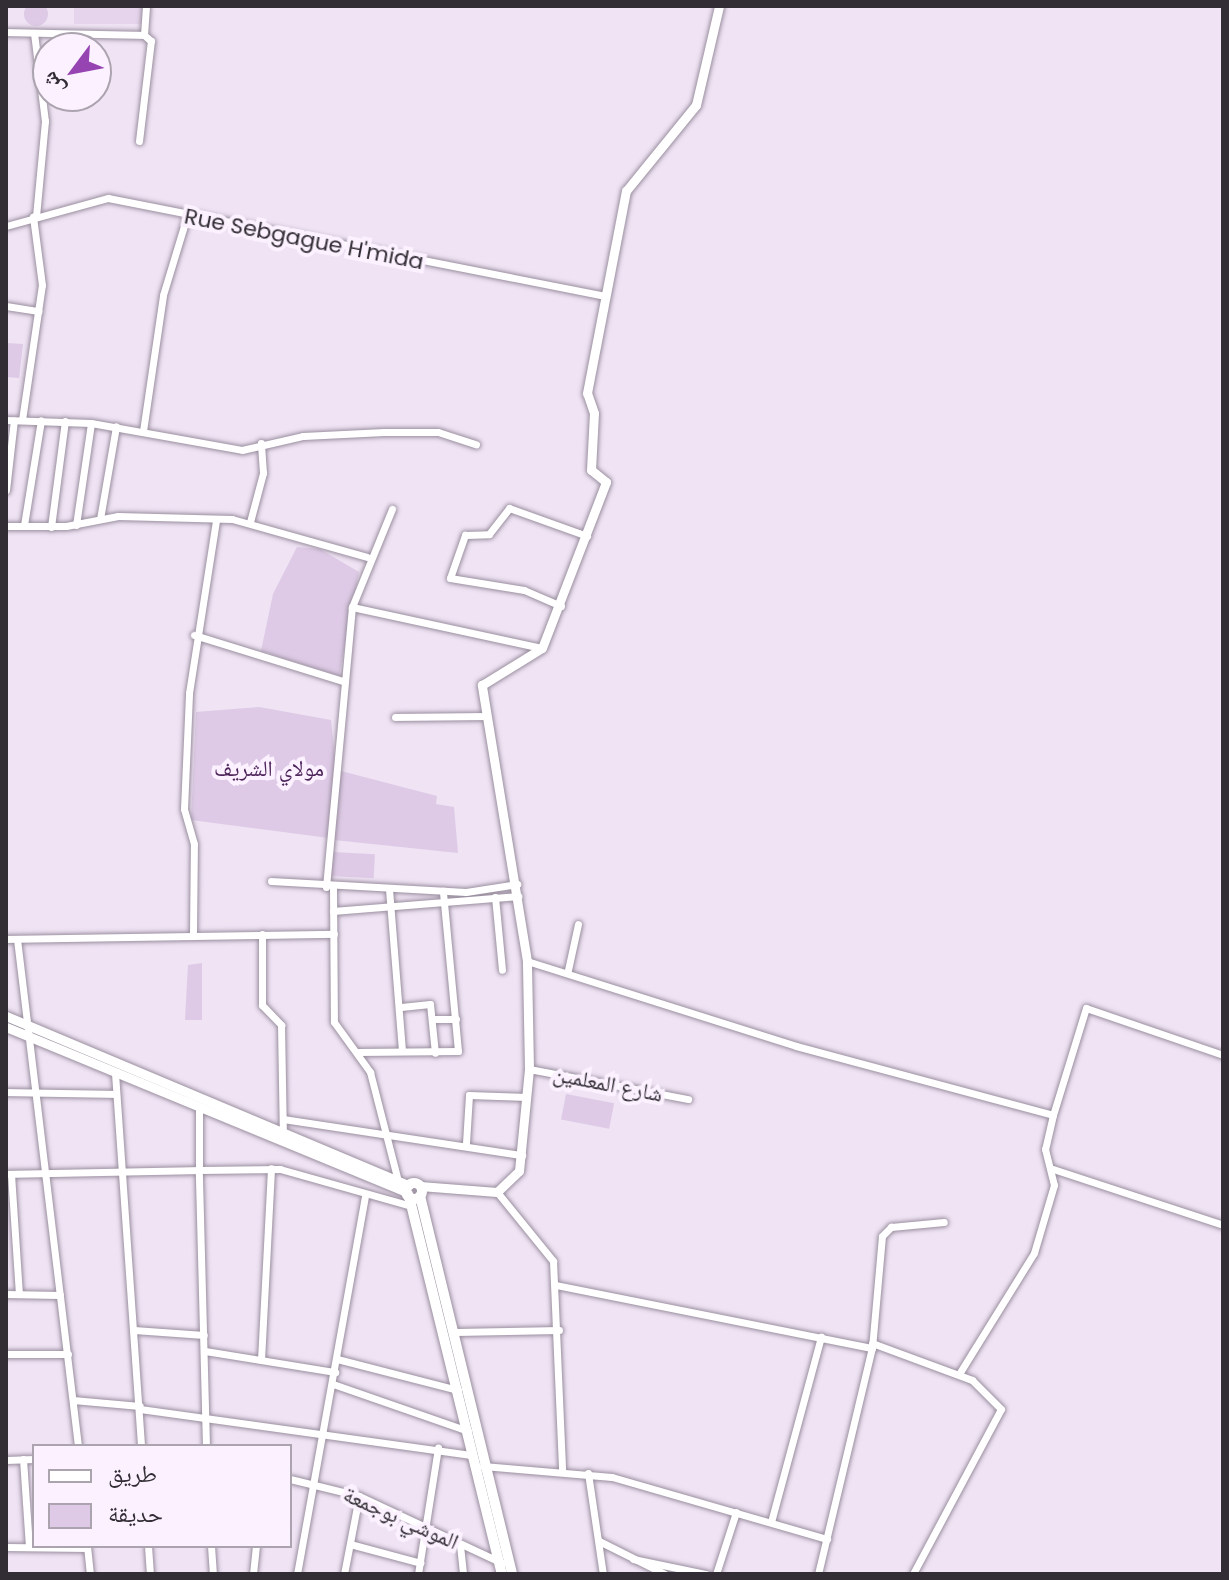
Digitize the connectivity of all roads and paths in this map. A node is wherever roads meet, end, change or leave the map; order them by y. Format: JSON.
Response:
{"nodes":[{"id":1,"x":146,"y":6,"type":"edge"},
{"id":2,"x":719,"y":6,"type":"edge"},
{"id":3,"x":6,"y":32,"type":"edge"},
{"id":4,"x":32,"y":33,"type":"edge"},
{"id":5,"x":112,"y":34,"type":"edge"},
{"id":6,"x":144,"y":35,"type":"junction"},
{"id":7,"x":44,"y":112,"type":"edge"},
{"id":8,"x":139,"y":141,"type":"dead end"},
{"id":9,"x":35,"y":216,"type":"junction"},
{"id":10,"x":187,"y":216,"type":"junction"},
{"id":11,"x":6,"y":226,"type":"edge"},
{"id":12,"x":605,"y":296,"type":"junction"},
{"id":13,"x":6,"y":306,"type":"edge"},
{"id":14,"x":39,"y":311,"type":"junction"},
{"id":15,"x":14,"y":420,"type":"edge"},
{"id":16,"x":41,"y":420,"type":"junction"},
{"id":17,"x":65,"y":421,"type":"junction"},
{"id":18,"x":91,"y":423,"type":"junction"},
{"id":19,"x":116,"y":426,"type":"junction"},
{"id":20,"x":143,"y":431,"type":"junction"},
{"id":21,"x":261,"y":443,"type":"junction"},
{"id":22,"x":476,"y":444,"type":"dead end"},
{"id":23,"x":6,"y":490,"type":"edge"},
{"id":24,"x":392,"y":509,"type":"dead end"},
{"id":25,"x":100,"y":519,"type":"junction"},
{"id":26,"x":216,"y":520,"type":"junction"},
{"id":27,"x":250,"y":522,"type":"junction"},
{"id":28,"x":24,"y":525,"type":"junction"},
{"id":29,"x":76,"y":525,"type":"junction"},
{"id":30,"x":6,"y":526,"type":"edge"},
{"id":31,"x":51,"y":527,"type":"junction"},
{"id":32,"x":587,"y":536,"type":"junction"},
{"id":33,"x":367,"y":557,"type":"junction"},
{"id":34,"x":561,"y":606,"type":"junction"},
{"id":35,"x":352,"y":607,"type":"junction"},
{"id":36,"x":194,"y":635,"type":"junction"},
{"id":37,"x":542,"y":648,"type":"junction"},
{"id":38,"x":343,"y":681,"type":"junction"},
{"id":39,"x":486,"y":716,"type":"junction"},
{"id":40,"x":395,"y":717,"type":"dead end"},
{"id":41,"x":271,"y":881,"type":"dead end"},
{"id":42,"x":517,"y":884,"type":"junction"},
{"id":43,"x":329,"y":888,"type":"junction"},
{"id":44,"x":389,"y":889,"type":"junction"},
{"id":45,"x":443,"y":891,"type":"junction"},
{"id":46,"x":520,"y":895,"type":"junction"},
{"id":47,"x":495,"y":897,"type":"junction"},
{"id":48,"x":446,"y":905,"type":"junction"},
{"id":49,"x":391,"y":910,"type":"junction"},
{"id":50,"x":333,"y":911,"type":"junction"},
{"id":51,"x":578,"y":924,"type":"dead end"},
{"id":52,"x":193,"y":934,"type":"junction"},
{"id":53,"x":262,"y":934,"type":"junction"},
{"id":54,"x":334,"y":934,"type":"junction"},
{"id":55,"x":6,"y":939,"type":"edge"},
{"id":56,"x":17,"y":939,"type":"junction"},
{"id":57,"x":527,"y":961,"type":"junction"},
{"id":58,"x":502,"y":970,"type":"dead end"},
{"id":59,"x":568,"y":970,"type":"junction"},
{"id":60,"x":401,"y":1007,"type":"junction"},
{"id":61,"x":6,"y":1016,"type":"edge"},
{"id":62,"x":432,"y":1019,"type":"junction"},
{"id":63,"x":456,"y":1019,"type":"junction"},
{"id":64,"x":27,"y":1026,"type":"junction"},
{"id":65,"x":6,"y":1027,"type":"edge"},
{"id":66,"x":29,"y":1038,"type":"junction"},
{"id":67,"x":402,"y":1050,"type":"junction"},
{"id":68,"x":359,"y":1052,"type":"junction"},
{"id":69,"x":435,"y":1053,"type":"junction"},
{"id":70,"x":1223,"y":1055,"type":"edge"},
{"id":71,"x":529,"y":1069,"type":"junction"},
{"id":72,"x":115,"y":1073,"type":"junction"},
{"id":73,"x":6,"y":1092,"type":"edge"},
{"id":74,"x":116,"y":1094,"type":"junction"},
{"id":75,"x":36,"y":1095,"type":"junction"},
{"id":76,"x":527,"y":1097,"type":"junction"},
{"id":77,"x":688,"y":1099,"type":"dead end"},
{"id":78,"x":199,"y":1111,"type":"junction"},
{"id":79,"x":1053,"y":1115,"type":"junction"},
{"id":80,"x":283,"y":1119,"type":"junction"},
{"id":81,"x":235,"y":1122,"type":"junction"},
{"id":82,"x":388,"y":1134,"type":"junction"},
{"id":83,"x":283,"y":1136,"type":"junction"},
{"id":84,"x":466,"y":1143,"type":"junction"},
{"id":85,"x":522,"y":1155,"type":"junction"},
{"id":86,"x":271,"y":1168,"type":"junction"},
{"id":87,"x":122,"y":1169,"type":"junction"},
{"id":88,"x":1053,"y":1169,"type":"junction"},
{"id":89,"x":199,"y":1170,"type":"junction"},
{"id":90,"x":8,"y":1174,"type":"edge"},
{"id":91,"x":47,"y":1174,"type":"junction"},
{"id":92,"x":398,"y":1181,"type":"junction"},
{"id":93,"x":497,"y":1192,"type":"junction"},
{"id":94,"x":413,"y":1194,"type":"junction"},
{"id":95,"x":365,"y":1196,"type":"junction"},
{"id":96,"x":944,"y":1222,"type":"dead end"},
{"id":97,"x":1223,"y":1225,"type":"edge"},
{"id":98,"x":556,"y":1285,"type":"junction"},
{"id":99,"x":6,"y":1294,"type":"edge"},
{"id":100,"x":19,"y":1294,"type":"junction"},
{"id":101,"x":60,"y":1295,"type":"junction"},
{"id":102,"x":134,"y":1330,"type":"junction"},
{"id":103,"x":559,"y":1330,"type":"junction"},
{"id":104,"x":456,"y":1332,"type":"junction"},
{"id":105,"x":204,"y":1335,"type":"junction"},
{"id":106,"x":821,"y":1337,"type":"junction"},
{"id":107,"x":872,"y":1345,"type":"junction"},
{"id":108,"x":205,"y":1351,"type":"junction"},
{"id":109,"x":6,"y":1354,"type":"edge"},
{"id":110,"x":68,"y":1354,"type":"junction"},
{"id":111,"x":337,"y":1359,"type":"junction"},
{"id":112,"x":261,"y":1360,"type":"junction"},
{"id":113,"x":335,"y":1372,"type":"junction"},
{"id":114,"x":959,"y":1374,"type":"junction"},
{"id":115,"x":333,"y":1384,"type":"junction"},
{"id":116,"x":458,"y":1390,"type":"junction"},
{"id":117,"x":73,"y":1400,"type":"junction"},
{"id":118,"x":140,"y":1408,"type":"junction"},
{"id":119,"x":205,"y":1419,"type":"junction"},
{"id":120,"x":468,"y":1431,"type":"junction"},
{"id":121,"x":322,"y":1434,"type":"junction"},
{"id":122,"x":78,"y":1444,"type":"edge"},
{"id":123,"x":141,"y":1444,"type":"edge"},
{"id":124,"x":206,"y":1444,"type":"edge"},
{"id":125,"x":438,"y":1448,"type":"junction"},
{"id":126,"x":473,"y":1455,"type":"junction"},
{"id":127,"x":23,"y":1459,"type":"junction"},
{"id":128,"x":32,"y":1459,"type":"edge"},
{"id":129,"x":6,"y":1460,"type":"edge"},
{"id":130,"x":481,"y":1466,"type":"junction"},
{"id":131,"x":562,"y":1470,"type":"junction"},
{"id":132,"x":588,"y":1473,"type":"junction"},
{"id":133,"x":292,"y":1479,"type":"edge"},
{"id":134,"x":314,"y":1482,"type":"junction"},
{"id":135,"x":359,"y":1496,"type":"junction"},
{"id":136,"x":736,"y":1512,"type":"junction"},
{"id":137,"x":771,"y":1522,"type":"junction"},
{"id":138,"x":427,"y":1527,"type":"junction"},
{"id":139,"x":827,"y":1539,"type":"junction"},
{"id":140,"x":599,"y":1541,"type":"junction"},
{"id":141,"x":350,"y":1544,"type":"junction"},
{"id":142,"x":460,"y":1545,"type":"junction"},
{"id":143,"x":6,"y":1547,"type":"edge"},
{"id":144,"x":29,"y":1547,"type":"joint"},
{"id":145,"x":87,"y":1548,"type":"edge"},
{"id":146,"x":148,"y":1548,"type":"edge"},
{"id":147,"x":211,"y":1548,"type":"edge"},
{"id":148,"x":256,"y":1548,"type":"edge"},
{"id":149,"x":633,"y":1559,"type":"junction"},
{"id":150,"x":421,"y":1563,"type":"junction"},
{"id":151,"x":505,"y":1568,"type":"edge"},
{"id":152,"x":90,"y":1574,"type":"edge"},
{"id":153,"x":150,"y":1574,"type":"edge"},
{"id":154,"x":213,"y":1574,"type":"edge"},
{"id":155,"x":253,"y":1574,"type":"edge"},
{"id":156,"x":297,"y":1574,"type":"edge"},
{"id":157,"x":344,"y":1574,"type":"edge"},
{"id":158,"x":418,"y":1574,"type":"edge"},
{"id":159,"x":463,"y":1574,"type":"edge"},
{"id":160,"x":603,"y":1574,"type":"edge"},
{"id":161,"x":665,"y":1574,"type":"edge"},
{"id":162,"x":706,"y":1574,"type":"edge"},
{"id":163,"x":716,"y":1574,"type":"edge"},
{"id":164,"x":818,"y":1574,"type":"edge"},
{"id":165,"x":913,"y":1574,"type":"edge"}],
"edges":[{"from":1,"to":6,"type":"street"},
{"from":2,"to":12,"type":"street"},
{"from":3,"to":4,"type":"street"},
{"from":5,"to":6,"type":"street"},
{"from":6,"to":8,"type":"street"},
{"from":7,"to":9,"type":"street"},
{"from":9,"to":10,"type":"street","name":"Rue Sebgague H'mida"},
{"from":9,"to":11,"type":"street","name":"Rue Sebgague H'mida"},
{"from":9,"to":14,"type":"street"},
{"from":10,"to":12,"type":"street","name":"Rue Sebgague H'mida"},
{"from":10,"to":20,"type":"street"},
{"from":12,"to":32,"type":"street"},
{"from":13,"to":14,"type":"street"},
{"from":14,"to":15,"type":"street"},
{"from":15,"to":16,"type":"street"},
{"from":15,"to":23,"type":"street"},
{"from":16,"to":17,"type":"street"},
{"from":16,"to":28,"type":"street"},
{"from":17,"to":18,"type":"street"},
{"from":17,"to":31,"type":"street"},
{"from":18,"to":19,"type":"street"},
{"from":18,"to":29,"type":"street"},
{"from":19,"to":20,"type":"street"},
{"from":19,"to":25,"type":"street"},
{"from":20,"to":21,"type":"street"},
{"from":21,"to":22,"type":"street"},
{"from":21,"to":27,"type":"street"},
{"from":24,"to":33,"type":"street"},
{"from":25,"to":26,"type":"street"},
{"from":25,"to":29,"type":"street"},
{"from":26,"to":27,"type":"street"},
{"from":26,"to":36,"type":"street"},
{"from":27,"to":33,"type":"street"},
{"from":28,"to":30,"type":"street"},
{"from":28,"to":31,"type":"street"},
{"from":29,"to":31,"type":"street"},
{"from":32,"to":34,"type":"street"},
{"from":32,"to":34,"type":"street"},
{"from":33,"to":35,"type":"street"},
{"from":34,"to":37,"type":"street"},
{"from":35,"to":37,"type":"street"},
{"from":35,"to":38,"type":"street"},
{"from":36,"to":38,"type":"street"},
{"from":36,"to":52,"type":"street"},
{"from":37,"to":39,"type":"street"},
{"from":38,"to":43,"type":"street"},
{"from":39,"to":40,"type":"street"},
{"from":39,"to":42,"type":"street"},
{"from":41,"to":43,"type":"street"},
{"from":42,"to":45,"type":"street"},
{"from":42,"to":46,"type":"street"},
{"from":43,"to":44,"type":"street"},
{"from":43,"to":50,"type":"street"},
{"from":44,"to":45,"type":"street"},
{"from":44,"to":49,"type":"street"},
{"from":45,"to":48,"type":"street"},
{"from":46,"to":47,"type":"street"},
{"from":46,"to":57,"type":"street"},
{"from":47,"to":48,"type":"street"},
{"from":47,"to":58,"type":"street"},
{"from":48,"to":49,"type":"street"},
{"from":48,"to":63,"type":"street"},
{"from":49,"to":50,"type":"street"},
{"from":49,"to":60,"type":"street"},
{"from":50,"to":54,"type":"street"},
{"from":51,"to":59,"type":"street"},
{"from":52,"to":53,"type":"street"},
{"from":52,"to":56,"type":"street"},
{"from":53,"to":54,"type":"street"},
{"from":53,"to":80,"type":"street"},
{"from":54,"to":68,"type":"street"},
{"from":55,"to":56,"type":"street"},
{"from":56,"to":64,"type":"street"},
{"from":57,"to":59,"type":"street"},
{"from":57,"to":71,"type":"street"},
{"from":59,"to":79,"type":"street"},
{"from":60,"to":62,"type":"street"},
{"from":60,"to":67,"type":"street"},
{"from":61,"to":64,"type":"street"},
{"from":62,"to":63,"type":"street"},
{"from":62,"to":69,"type":"street"},
{"from":63,"to":69,"type":"street"},
{"from":64,"to":66,"type":"street"},
{"from":64,"to":81,"type":"street"},
{"from":65,"to":66,"type":"street"},
{"from":66,"to":72,"type":"street"},
{"from":66,"to":75,"type":"street"},
{"from":67,"to":68,"type":"street"},
{"from":67,"to":69,"type":"street"},
{"from":68,"to":82,"type":"street"},
{"from":70,"to":79,"type":"street"},
{"from":71,"to":76,"type":"street"},
{"from":71,"to":77,"type":"street","name":"شارع المعلمين"},
{"from":72,"to":74,"type":"street"},
{"from":72,"to":78,"type":"street"},
{"from":73,"to":75,"type":"street"},
{"from":74,"to":75,"type":"street"},
{"from":74,"to":87,"type":"street"},
{"from":75,"to":91,"type":"street"},
{"from":76,"to":84,"type":"street"},
{"from":76,"to":85,"type":"street"},
{"from":78,"to":81,"type":"street"},
{"from":78,"to":89,"type":"street"},
{"from":79,"to":88,"type":"street"},
{"from":80,"to":82,"type":"street"},
{"from":80,"to":83,"type":"street"},
{"from":81,"to":83,"type":"street"},
{"from":81,"to":94,"type":"street"},
{"from":82,"to":84,"type":"street"},
{"from":82,"to":92,"type":"street"},
{"from":83,"to":92,"type":"street"},
{"from":84,"to":85,"type":"street"},
{"from":85,"to":93,"type":"street"},
{"from":86,"to":89,"type":"street"},
{"from":86,"to":95,"type":"street"},
{"from":86,"to":112,"type":"street"},
{"from":87,"to":89,"type":"street"},
{"from":87,"to":91,"type":"street"},
{"from":87,"to":102,"type":"street"},
{"from":88,"to":97,"type":"street"},
{"from":88,"to":114,"type":"street"},
{"from":89,"to":105,"type":"street"},
{"from":90,"to":91,"type":"street"},
{"from":90,"to":100,"type":"street"},
{"from":91,"to":101,"type":"street"},
{"from":92,"to":94,"type":"street"},
{"from":93,"to":94,"type":"street"},
{"from":93,"to":98,"type":"street"},
{"from":94,"to":95,"type":"street"},
{"from":94,"to":104,"type":"main road"},
{"from":94,"to":116,"type":"main road"},
{"from":95,"to":111,"type":"street"},
{"from":96,"to":107,"type":"street"},
{"from":98,"to":103,"type":"street"},
{"from":98,"to":106,"type":"street"},
{"from":99,"to":100,"type":"street"},
{"from":100,"to":101,"type":"street"},
{"from":101,"to":110,"type":"street"},
{"from":102,"to":105,"type":"street"},
{"from":102,"to":118,"type":"street"},
{"from":103,"to":104,"type":"street"},
{"from":103,"to":131,"type":"street"},
{"from":104,"to":130,"type":"main road"},
{"from":105,"to":108,"type":"street"},
{"from":106,"to":107,"type":"street"},
{"from":106,"to":137,"type":"street"},
{"from":107,"to":114,"type":"street"},
{"from":107,"to":139,"type":"street"},
{"from":108,"to":112,"type":"street"},
{"from":108,"to":119,"type":"street"},
{"from":109,"to":110,"type":"street"},
{"from":110,"to":117,"type":"street"},
{"from":111,"to":113,"type":"street"},
{"from":111,"to":116,"type":"street"},
{"from":112,"to":113,"type":"street"},
{"from":113,"to":115,"type":"street"},
{"from":114,"to":165,"type":"street"},
{"from":115,"to":120,"type":"street"},
{"from":115,"to":121,"type":"street"},
{"from":116,"to":120,"type":"main road"},
{"from":117,"to":118,"type":"street"},
{"from":117,"to":122,"type":"street"},
{"from":118,"to":119,"type":"street"},
{"from":118,"to":123,"type":"street"},
{"from":119,"to":121,"type":"street"},
{"from":119,"to":124,"type":"street"},
{"from":120,"to":126,"type":"main road"},
{"from":121,"to":125,"type":"street"},
{"from":121,"to":134,"type":"street"},
{"from":125,"to":126,"type":"street"},
{"from":125,"to":138,"type":"street"},
{"from":126,"to":130,"type":"main road"},
{"from":127,"to":128,"type":"street"},
{"from":127,"to":129,"type":"street"},
{"from":127,"to":144,"type":"street"},
{"from":130,"to":131,"type":"street"},
{"from":130,"to":151,"type":"main road"},
{"from":131,"to":132,"type":"street"},
{"from":132,"to":136,"type":"street"},
{"from":132,"to":140,"type":"street"},
{"from":133,"to":134,"type":"street","name":"الموشي بوجمعة"},
{"from":134,"to":135,"type":"street","name":"الموشي بوجمعة"},
{"from":134,"to":156,"type":"street"},
{"from":135,"to":138,"type":"street","name":"الموشي بوجمعة"},
{"from":135,"to":141,"type":"street"},
{"from":136,"to":137,"type":"street"},
{"from":136,"to":163,"type":"street"},
{"from":137,"to":139,"type":"street"},
{"from":138,"to":142,"type":"street","name":"الموشي بوجمعة"},
{"from":138,"to":150,"type":"street"},
{"from":139,"to":164,"type":"street"},
{"from":140,"to":149,"type":"street"},
{"from":140,"to":160,"type":"street"},
{"from":141,"to":150,"type":"street"},
{"from":141,"to":157,"type":"street"},
{"from":142,"to":151,"type":"street","name":"الموشي بوجمعة"},
{"from":142,"to":159,"type":"street"},
{"from":143,"to":144,"type":"street"},
{"from":145,"to":152,"type":"street"},
{"from":146,"to":153,"type":"street"},
{"from":147,"to":154,"type":"street"},
{"from":148,"to":155,"type":"street"},
{"from":149,"to":161,"type":"street"},
{"from":149,"to":162,"type":"street"},
{"from":150,"to":158,"type":"street"}]}
